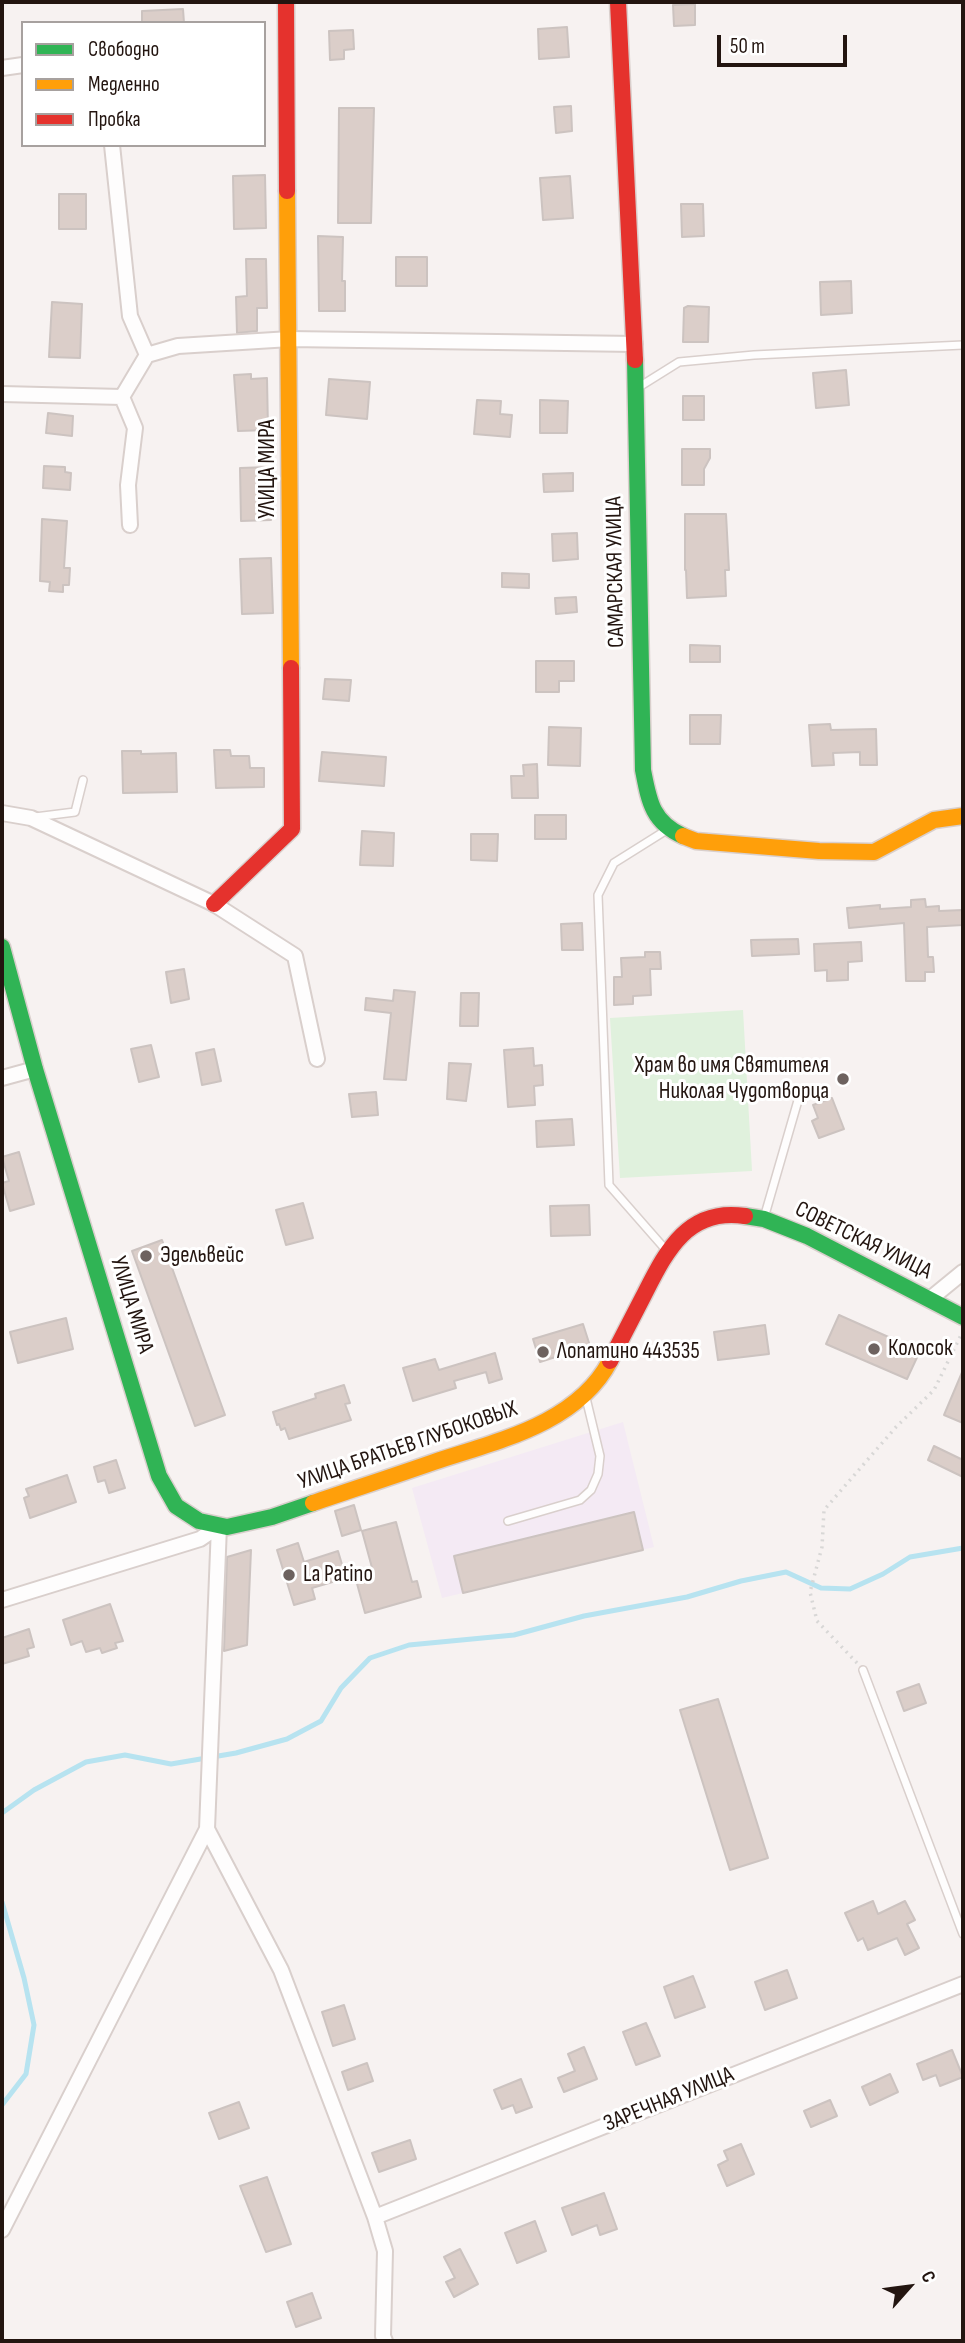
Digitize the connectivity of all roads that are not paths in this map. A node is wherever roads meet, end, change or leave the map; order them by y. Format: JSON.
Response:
{"nodes":[{"id":1,"x":286,"y":2,"type":"edge"},
{"id":2,"x":618,"y":2,"type":"edge"},
{"id":3,"x":21,"y":65,"type":"edge"},
{"id":4,"x":2,"y":68,"type":"edge"},
{"id":5,"x":112,"y":147,"type":"edge"},
{"id":6,"x":290,"y":339,"type":"junction"},
{"id":7,"x":635,"y":344,"type":"junction"},
{"id":8,"x":963,"y":345,"type":"edge"},
{"id":9,"x":147,"y":355,"type":"junction"},
{"id":10,"x":636,"y":389,"type":"junction"},
{"id":11,"x":2,"y":394,"type":"edge"},
{"id":12,"x":122,"y":397,"type":"junction"},
{"id":13,"x":130,"y":525,"type":"dead end"},
{"id":14,"x":83,"y":780,"type":"dead end"},
{"id":15,"x":2,"y":813,"type":"edge"},
{"id":16,"x":963,"y":816,"type":"edge"},
{"id":17,"x":31,"y":818,"type":"junction"},
{"id":18,"x":668,"y":829,"type":"junction"},
{"id":19,"x":214,"y":904,"type":"junction"},
{"id":20,"x":2,"y":947,"type":"edge"},
{"id":21,"x":317,"y":1059,"type":"dead end"},
{"id":22,"x":36,"y":1069,"type":"junction"},
{"id":23,"x":2,"y":1078,"type":"edge"},
{"id":24,"x":799,"y":1097,"type":"dead end"},
{"id":25,"x":740,"y":1215,"type":"joint"},
{"id":26,"x":764,"y":1219,"type":"junction"},
{"id":27,"x":667,"y":1250,"type":"junction"},
{"id":28,"x":963,"y":1272,"type":"edge"},
{"id":29,"x":929,"y":1299,"type":"junction"},
{"id":30,"x":963,"y":1317,"type":"edge"},
{"id":31,"x":585,"y":1395,"type":"junction"},
{"id":32,"x":508,"y":1521,"type":"dead end"},
{"id":33,"x":219,"y":1526,"type":"junction"},
{"id":34,"x":2,"y":1600,"type":"edge"},
{"id":35,"x":863,"y":1670,"type":"road end"},
{"id":36,"x":207,"y":1829,"type":"junction"},
{"id":37,"x":963,"y":1934,"type":"edge"},
{"id":38,"x":963,"y":1984,"type":"edge"},
{"id":39,"x":375,"y":2217,"type":"junction"},
{"id":40,"x":2,"y":2230,"type":"edge"},
{"id":41,"x":386,"y":2341,"type":"edge"}],
"edges":[{"from":1,"to":6,"type":"street","name":"УЛИЦА МИРА"},
{"from":2,"to":7,"type":"street","name":"САМАРСКАЯ УЛИЦА"},
{"from":3,"to":4,"type":"street"},
{"from":5,"to":9,"type":"street"},
{"from":6,"to":7,"type":"street"},
{"from":6,"to":9,"type":"street"},
{"from":6,"to":19,"type":"street","name":"УЛИЦА МИРА"},
{"from":7,"to":10,"type":"street","name":"САМАРСКАЯ УЛИЦА"},
{"from":8,"to":10,"type":"lane"},
{"from":9,"to":12,"type":"street"},
{"from":10,"to":18,"type":"street","name":"САМАРСКАЯ УЛИЦА"},
{"from":11,"to":12,"type":"street"},
{"from":12,"to":13,"type":"street"},
{"from":14,"to":17,"type":"lane"},
{"from":15,"to":17,"type":"street"},
{"from":16,"to":18,"type":"street"},
{"from":17,"to":19,"type":"street"},
{"from":18,"to":27,"type":"lane"},
{"from":19,"to":21,"type":"street"},
{"from":20,"to":22,"type":"street","name":"УЛИЦА МИРА"},
{"from":22,"to":23,"type":"street"},
{"from":22,"to":33,"type":"street","name":"УЛИЦА МИРА"},
{"from":24,"to":26,"type":"lane"},
{"from":25,"to":26,"type":"street","name":"СОВЕТСКАЯ УЛИЦА"},
{"from":25,"to":27,"type":"street","name":"УЛИЦА БРАТЬЕВ ГЛУБОКОВЫХ"},
{"from":26,"to":29,"type":"street","name":"СОВЕТСКАЯ УЛИЦА"},
{"from":27,"to":31,"type":"street","name":"УЛИЦА БРАТЬЕВ ГЛУБОКОВЫХ"},
{"from":28,"to":29,"type":"street"},
{"from":29,"to":30,"type":"street","name":"СОВЕТСКАЯ УЛИЦА"},
{"from":31,"to":32,"type":"lane"},
{"from":31,"to":33,"type":"street","name":"УЛИЦА БРАТЬЕВ ГЛУБОКОВЫХ"},
{"from":33,"to":34,"type":"street","name":"УЛИЦА БРАТЬЕВ ГЛУБОКОВЫХ"},
{"from":33,"to":36,"type":"street"},
{"from":35,"to":37,"type":"lane"},
{"from":36,"to":39,"type":"street"},
{"from":36,"to":40,"type":"street"},
{"from":38,"to":39,"type":"street","name":"ЗАРЕЧНАЯ УЛИЦА"},
{"from":39,"to":41,"type":"street"}]}
